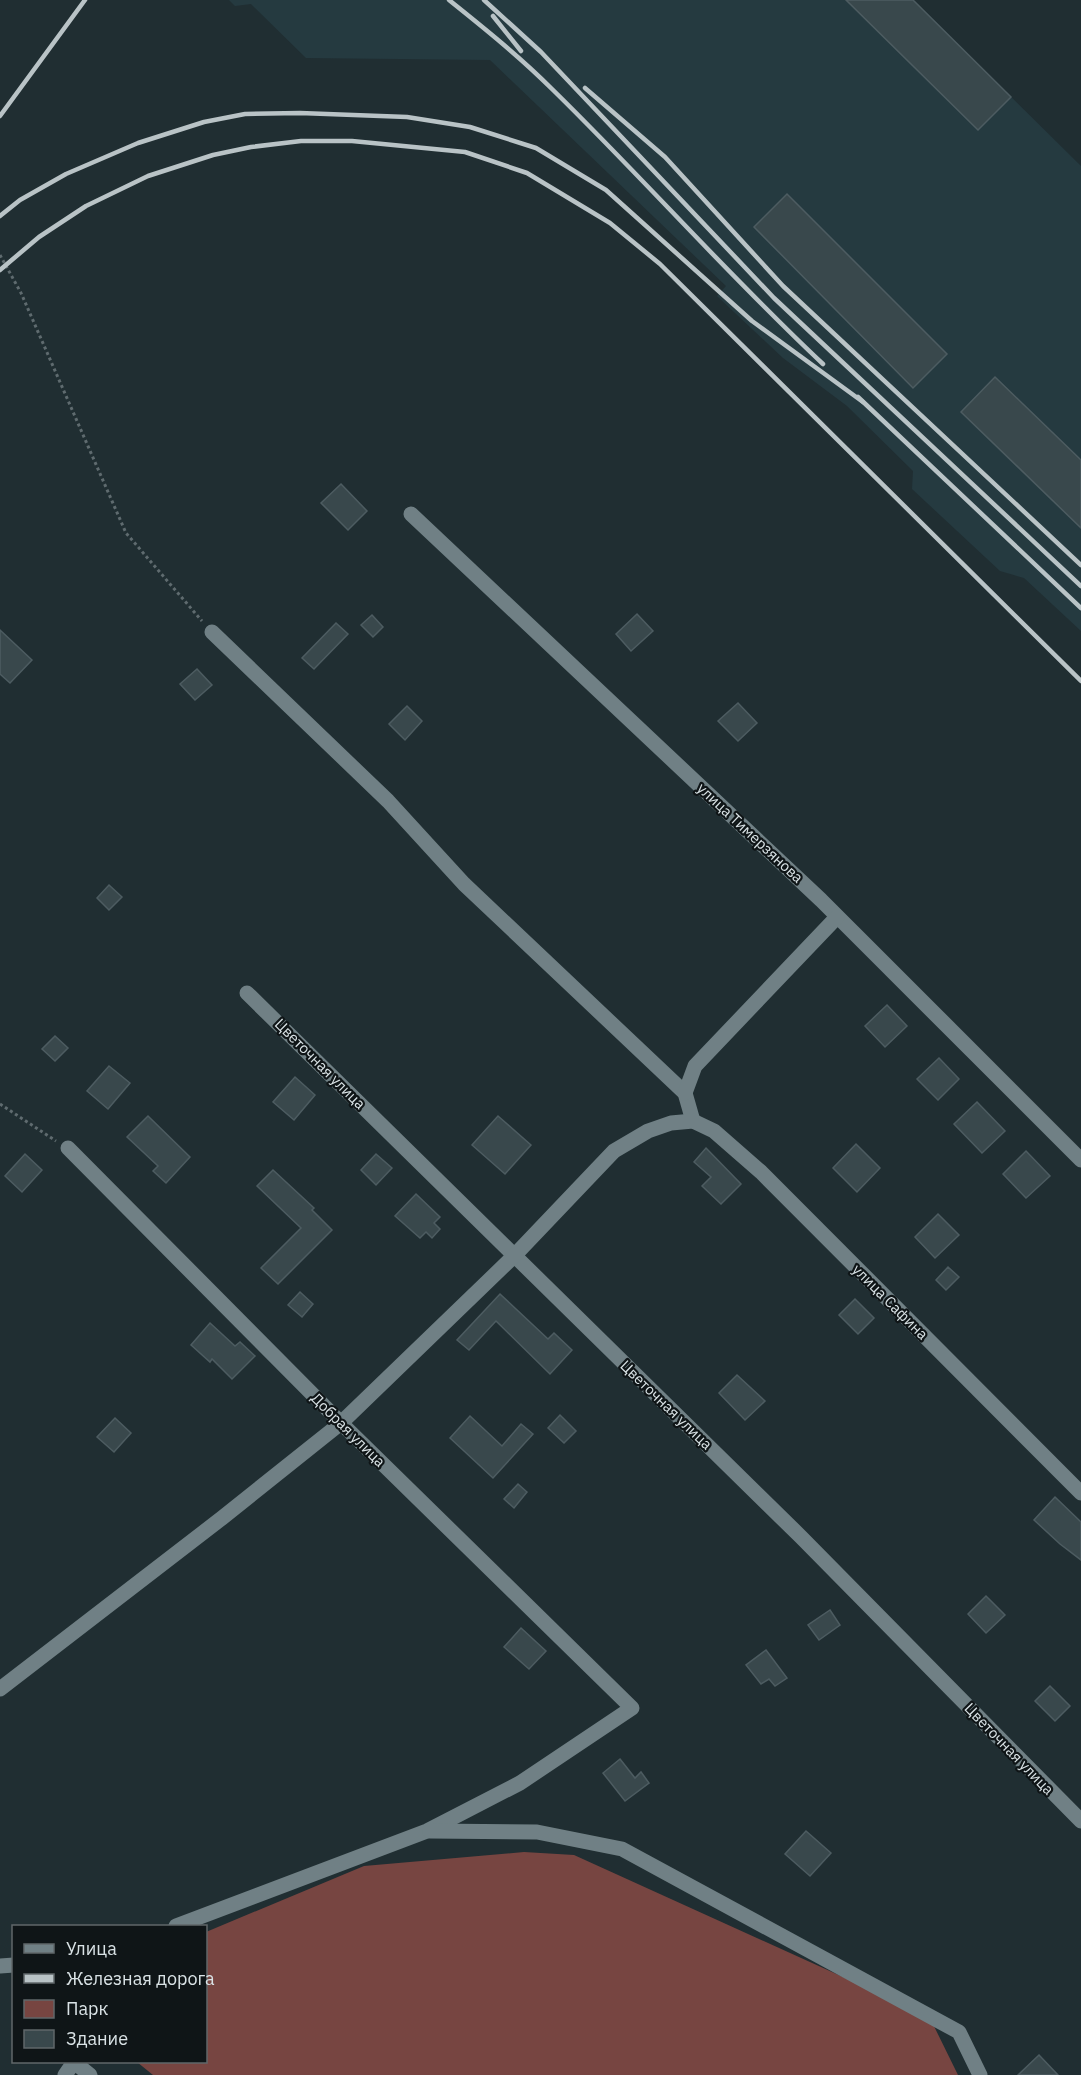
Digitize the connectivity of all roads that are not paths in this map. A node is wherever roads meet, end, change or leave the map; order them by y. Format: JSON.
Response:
{"nodes":[{"id":1,"x":411,"y":514,"type":"dead end"},
{"id":2,"x":212,"y":632,"type":"road end"},
{"id":3,"x":837,"y":917,"type":"junction"},
{"id":4,"x":247,"y":993,"type":"dead end"},
{"id":5,"x":685,"y":1093,"type":"junction"},
{"id":6,"x":693,"y":1121,"type":"junction"},
{"id":7,"x":68,"y":1148,"type":"road end"},
{"id":8,"x":1081,"y":1160,"type":"edge"},
{"id":9,"x":513,"y":1256,"type":"junction"},
{"id":10,"x":341,"y":1423,"type":"junction"},
{"id":11,"x":1081,"y":1493,"type":"edge"},
{"id":12,"x":0,"y":1689,"type":"edge"},
{"id":13,"x":1081,"y":1821,"type":"edge"},
{"id":14,"x":427,"y":1831,"type":"junction"},
{"id":15,"x":179,"y":1925,"type":"edge"},
{"id":16,"x":75,"y":2063,"type":"edge"},
{"id":17,"x":90,"y":2075,"type":"edge"},
{"id":18,"x":980,"y":2075,"type":"edge"}],
"edges":[{"from":1,"to":3,"type":"street","name":"улица Тимерзянова"},
{"from":2,"to":5,"type":"street"},
{"from":3,"to":5,"type":"street"},
{"from":3,"to":8,"type":"street","name":"улица Тимерзянова"},
{"from":4,"to":9,"type":"street","name":"Цветочная улица"},
{"from":5,"to":6,"type":"street"},
{"from":6,"to":9,"type":"street"},
{"from":6,"to":11,"type":"street","name":"улица Сафина"},
{"from":7,"to":10,"type":"street","name":"Добрая улица"},
{"from":9,"to":10,"type":"street"},
{"from":9,"to":13,"type":"street","name":"Цветочная улица"},
{"from":10,"to":12,"type":"street"},
{"from":10,"to":14,"type":"street","name":"Добрая улица"},
{"from":14,"to":15,"type":"street"},
{"from":14,"to":18,"type":"street"},
{"from":16,"to":17,"type":"street"}]}
